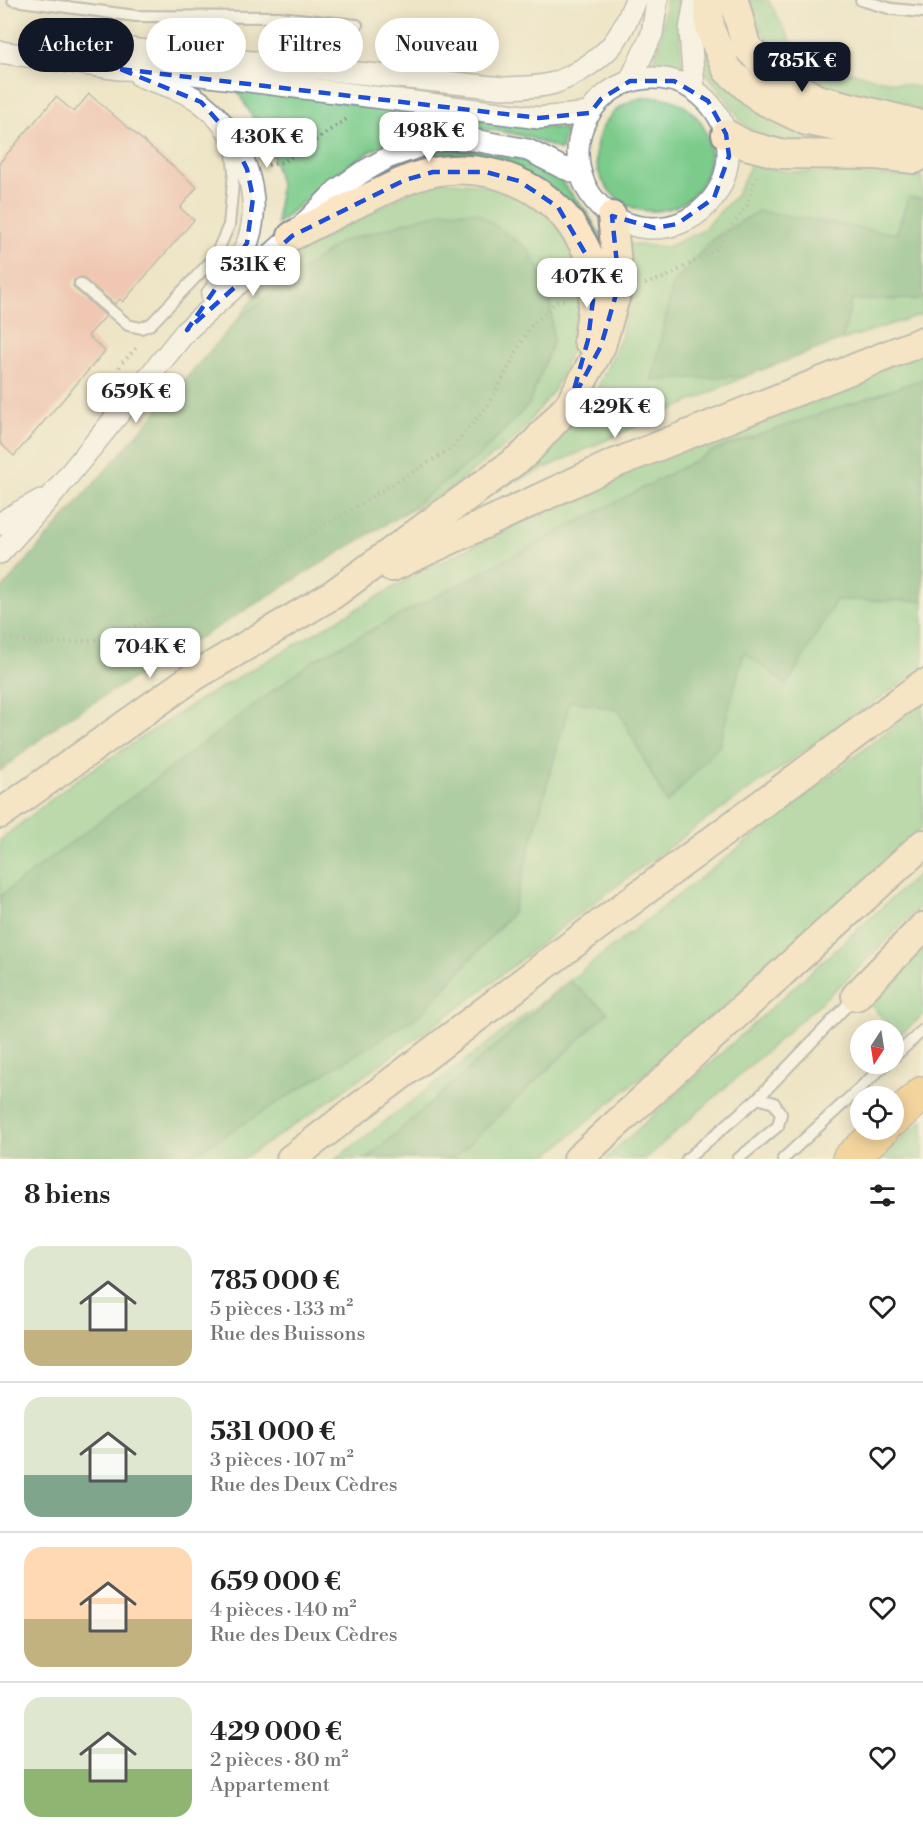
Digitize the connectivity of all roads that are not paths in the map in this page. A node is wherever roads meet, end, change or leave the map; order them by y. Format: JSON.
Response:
{"nodes":[{"id":1,"x":13,"y":0,"type":"edge"},
{"id":2,"x":636,"y":0,"type":"edge"},
{"id":3,"x":657,"y":0,"type":"edge"},
{"id":4,"x":695,"y":0,"type":"edge"},
{"id":5,"x":708,"y":0,"type":"edge"},
{"id":6,"x":734,"y":0,"type":"edge"},
{"id":7,"x":861,"y":0,"type":"edge"},
{"id":8,"x":923,"y":12,"type":"edge"},
{"id":9,"x":288,"y":18,"type":"edge"},
{"id":10,"x":134,"y":50,"type":"edge"},
{"id":11,"x":0,"y":52,"type":"edge"},
{"id":12,"x":18,"y":55,"type":"edge"},
{"id":13,"x":134,"y":70,"type":"edge"},
{"id":14,"x":128,"y":72,"type":"edge"},
{"id":15,"x":630,"y":81,"type":"junction"},
{"id":16,"x":694,"y":89,"type":"junction"},
{"id":17,"x":590,"y":113,"type":"junction"},
{"id":18,"x":923,"y":124,"type":"edge"},
{"id":19,"x":726,"y":134,"type":"junction"},
{"id":20,"x":231,"y":135,"type":"junction"},
{"id":21,"x":923,"y":143,"type":"edge"},
{"id":22,"x":923,"y":160,"type":"edge"},
{"id":23,"x":581,"y":174,"type":"junction"},
{"id":24,"x":612,"y":216,"type":"junction"},
{"id":25,"x":292,"y":236,"type":"junction"},
{"id":26,"x":80,"y":284,"type":"dead end"},
{"id":27,"x":606,"y":288,"type":"junction"},
{"id":28,"x":187,"y":330,"type":"junction"},
{"id":29,"x":923,"y":341,"type":"edge"},
{"id":30,"x":54,"y":493,"type":"junction"},
{"id":31,"x":0,"y":524,"type":"edge"},
{"id":32,"x":0,"y":553,"type":"edge"},
{"id":33,"x":332,"y":595,"type":"junction"},
{"id":34,"x":923,"y":684,"type":"edge"},
{"id":35,"x":0,"y":814,"type":"edge"},
{"id":36,"x":923,"y":844,"type":"edge"},
{"id":37,"x":923,"y":927,"type":"edge"},
{"id":38,"x":856,"y":996,"type":"joint"},
{"id":39,"x":923,"y":1030,"type":"edge"},
{"id":40,"x":904,"y":1047,"type":"edge"},
{"id":41,"x":875,"y":1074,"type":"edge"},
{"id":42,"x":923,"y":1093,"type":"edge"},
{"id":43,"x":758,"y":1098,"type":"junction"},
{"id":44,"x":904,"y":1110,"type":"edge"},
{"id":45,"x":871,"y":1140,"type":"edge"},
{"id":46,"x":291,"y":1159,"type":"edge"},
{"id":47,"x":578,"y":1159,"type":"edge"},
{"id":48,"x":687,"y":1159,"type":"edge"},
{"id":49,"x":738,"y":1159,"type":"edge"},
{"id":50,"x":783,"y":1159,"type":"edge"},
{"id":51,"x":849,"y":1159,"type":"edge"}],
"edges":[{"from":1,"to":9,"type":"lane"},
{"from":2,"to":10,"type":"street"},
{"from":3,"to":15,"type":"street"},
{"from":4,"to":16,"type":"street"},
{"from":5,"to":21,"type":"main road"},
{"from":6,"to":18,"type":"main road"},
{"from":7,"to":8,"type":"lane"},
{"from":11,"to":12,"type":"street"},
{"from":13,"to":17,"type":"street"},
{"from":14,"to":20,"type":"street"},
{"from":15,"to":16,"type":"street"},
{"from":15,"to":17,"type":"street"},
{"from":16,"to":19,"type":"street"},
{"from":17,"to":23,"type":"street"},
{"from":19,"to":22,"type":"main road"},
{"from":19,"to":24,"type":"street"},
{"from":20,"to":26,"type":"lane"},
{"from":20,"to":28,"type":"street"},
{"from":23,"to":24,"type":"street"},
{"from":23,"to":25,"type":"street"},
{"from":24,"to":27,"type":"main road"},
{"from":25,"to":27,"type":"main road"},
{"from":25,"to":28,"type":"street"},
{"from":27,"to":33,"type":"main road"},
{"from":28,"to":30,"type":"street"},
{"from":29,"to":33,"type":"main road"},
{"from":30,"to":31,"type":"street"},
{"from":30,"to":32,"type":"street"},
{"from":33,"to":35,"type":"main road"},
{"from":34,"to":46,"type":"main road"},
{"from":36,"to":47,"type":"main road"},
{"from":37,"to":38,"type":"main road"},
{"from":38,"to":43,"type":"lane"},
{"from":39,"to":40,"type":"lane"},
{"from":41,"to":50,"type":"lane"},
{"from":42,"to":44,"type":"highway"},
{"from":43,"to":48,"type":"lane"},
{"from":43,"to":49,"type":"lane"},
{"from":45,"to":51,"type":"highway"}]}
